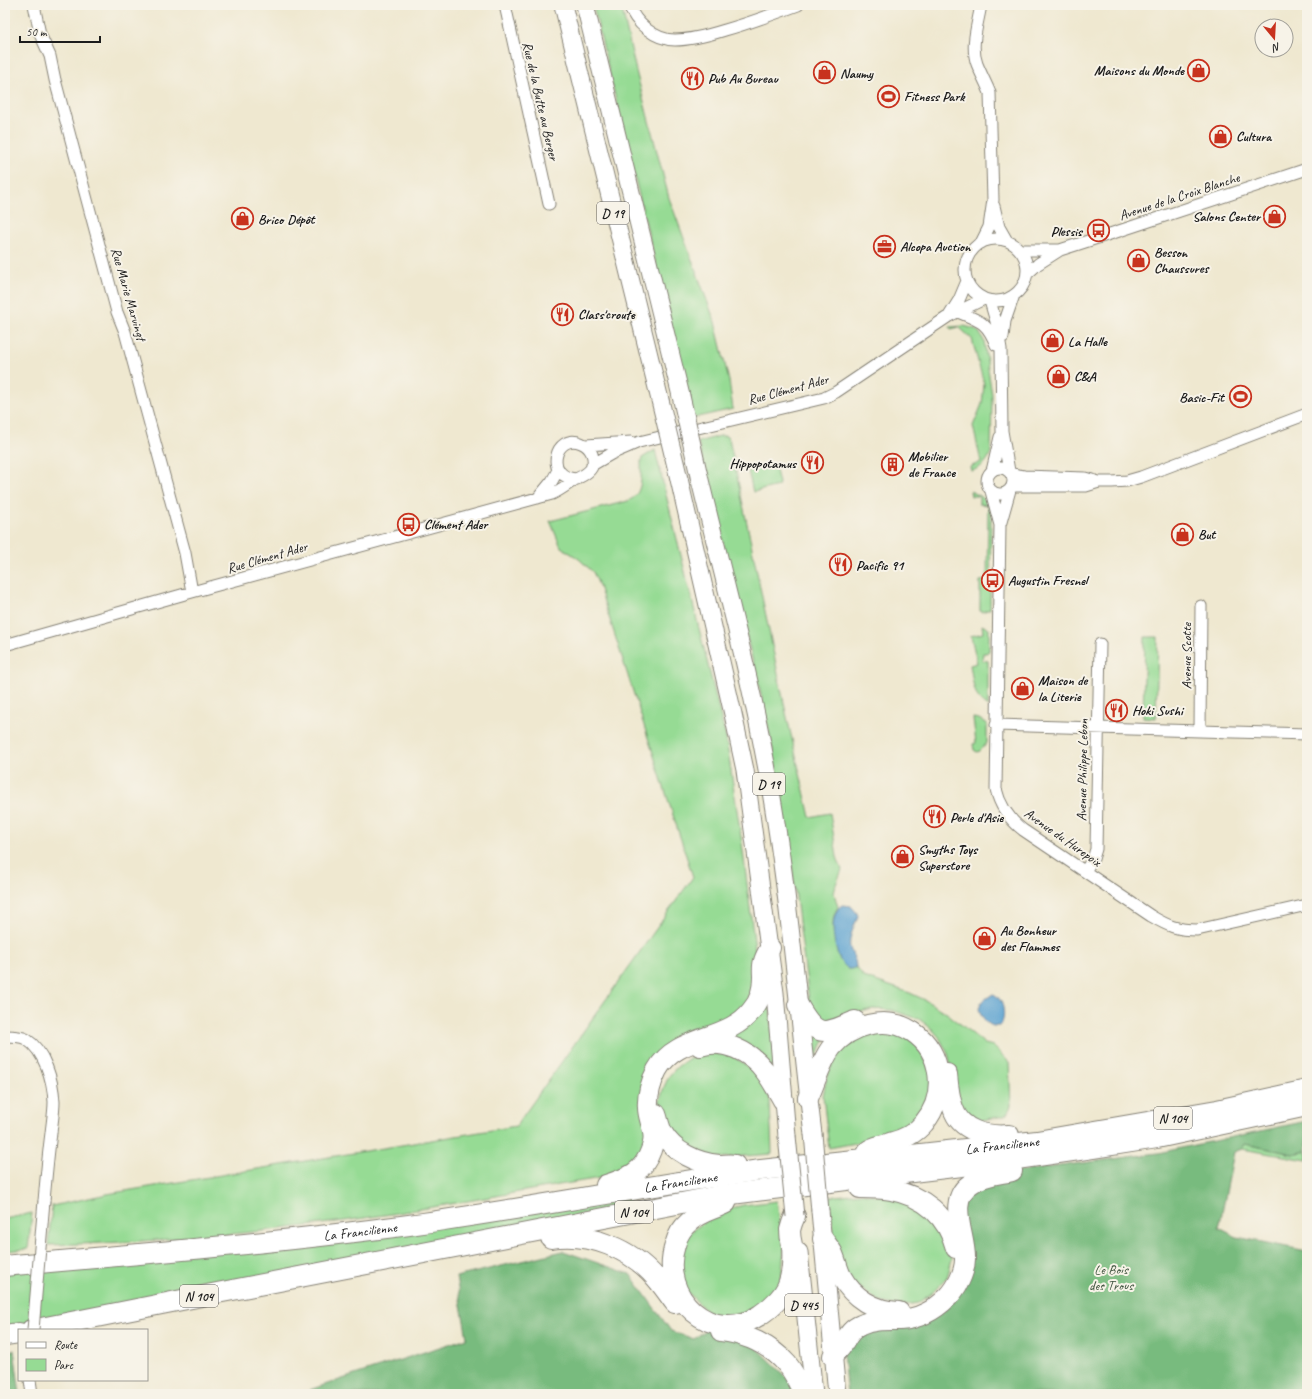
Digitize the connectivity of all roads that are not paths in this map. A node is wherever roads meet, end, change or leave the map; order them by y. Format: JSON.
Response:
{"nodes":[{"id":1,"x":34,"y":5,"type":"edge"},
{"id":2,"x":505,"y":5,"type":"edge"},
{"id":3,"x":563,"y":5,"type":"edge"},
{"id":4,"x":585,"y":5,"type":"edge"},
{"id":5,"x":629,"y":5,"type":"edge"},
{"id":6,"x":798,"y":5,"type":"edge"},
{"id":7,"x":982,"y":5,"type":"edge"},
{"id":8,"x":1307,"y":169,"type":"edge"},
{"id":9,"x":993,"y":200,"type":"junction"},
{"id":10,"x":549,"y":204,"type":"dead end"},
{"id":11,"x":1007,"y":241,"type":"junction"},
{"id":12,"x":981,"y":243,"type":"junction"},
{"id":13,"x":1020,"y":250,"type":"junction"},
{"id":14,"x":1060,"y":250,"type":"junction"},
{"id":15,"x":1027,"y":274,"type":"junction"},
{"id":16,"x":967,"y":281,"type":"junction"},
{"id":17,"x":1014,"y":295,"type":"junction"},
{"id":18,"x":987,"y":300,"type":"junction"},
{"id":19,"x":953,"y":314,"type":"junction"},
{"id":20,"x":1001,"y":354,"type":"junction"},
{"id":21,"x":1307,"y":414,"type":"edge"},
{"id":22,"x":1002,"y":431,"type":"junction"},
{"id":23,"x":639,"y":442,"type":"junction"},
{"id":24,"x":586,"y":445,"type":"junction"},
{"id":25,"x":592,"y":465,"type":"junction"},
{"id":26,"x":558,"y":470,"type":"junction"},
{"id":27,"x":992,"y":471,"type":"junction"},
{"id":28,"x":577,"y":479,"type":"junction"},
{"id":29,"x":1011,"y":480,"type":"junction"},
{"id":30,"x":991,"y":491,"type":"junction"},
{"id":31,"x":538,"y":498,"type":"junction"},
{"id":32,"x":1000,"y":525,"type":"junction"},
{"id":33,"x":192,"y":592,"type":"junction"},
{"id":34,"x":1201,"y":606,"type":"dead end"},
{"id":35,"x":1100,"y":644,"type":"dead end"},
{"id":36,"x":5,"y":645,"type":"edge"},
{"id":37,"x":996,"y":725,"type":"junction"},
{"id":38,"x":1098,"y":728,"type":"junction"},
{"id":39,"x":1200,"y":730,"type":"junction"},
{"id":40,"x":1307,"y":734,"type":"edge"},
{"id":41,"x":1085,"y":871,"type":"junction"},
{"id":42,"x":1307,"y":905,"type":"edge"},
{"id":43,"x":770,"y":948,"type":"junction"},
{"id":44,"x":798,"y":1005,"type":"junction"},
{"id":45,"x":5,"y":1036,"type":"edge"},
{"id":46,"x":5,"y":1042,"type":"edge"},
{"id":47,"x":1307,"y":1090,"type":"edge"},
{"id":48,"x":808,"y":1098,"type":"junction"},
{"id":49,"x":783,"y":1100,"type":"junction"},
{"id":50,"x":1307,"y":1106,"type":"edge"},
{"id":51,"x":1038,"y":1140,"type":"junction"},
{"id":52,"x":1086,"y":1149,"type":"junction"},
{"id":53,"x":854,"y":1160,"type":"junction"},
{"id":54,"x":760,"y":1170,"type":"junction"},
{"id":55,"x":817,"y":1174,"type":"joint"},
{"id":56,"x":791,"y":1176,"type":"joint"},
{"id":57,"x":848,"y":1180,"type":"junction"},
{"id":58,"x":45,"y":1187,"type":"junction"},
{"id":59,"x":744,"y":1192,"type":"junction"},
{"id":60,"x":585,"y":1198,"type":"junction"},
{"id":61,"x":795,"y":1216,"type":"junction"},
{"id":62,"x":524,"y":1234,"type":"junction"},
{"id":63,"x":823,"y":1240,"type":"junction"},
{"id":64,"x":5,"y":1266,"type":"edge"},
{"id":65,"x":32,"y":1329,"type":"edge"},
{"id":66,"x":37,"y":1329,"type":"edge"},
{"id":67,"x":18,"y":1332,"type":"edge"},
{"id":68,"x":5,"y":1336,"type":"edge"},
{"id":69,"x":833,"y":1356,"type":"junction"},
{"id":70,"x":30,"y":1381,"type":"edge"},
{"id":71,"x":32,"y":1394,"type":"edge"},
{"id":72,"x":804,"y":1394,"type":"edge"},
{"id":73,"x":814,"y":1394,"type":"edge"},
{"id":74,"x":836,"y":1394,"type":"edge"}],
"edges":[{"from":1,"to":33,"type":"street","name":"Rue Marie Marvingt"},
{"from":2,"to":10,"type":"street","name":"Rue de la Butte au Berger"},
{"from":3,"to":43,"type":"main road","number":"D 19","bridge":true},
{"from":4,"to":44,"type":"main road","number":"D 19","bridge":true},
{"from":5,"to":6,"type":"street"},
{"from":7,"to":9,"type":"street"},
{"from":8,"to":14,"type":"street","name":"Avenue de la Croix Blanche"},
{"from":9,"to":11,"type":"street"},
{"from":9,"to":12,"type":"street"},
{"from":11,"to":12,"type":"street"},
{"from":11,"to":13,"type":"street"},
{"from":12,"to":16,"type":"street"},
{"from":13,"to":14,"type":"street","name":"Avenue de la Croix Blanche"},
{"from":13,"to":15,"type":"street"},
{"from":14,"to":15,"type":"street","name":"Avenue de la Croix Blanche"},
{"from":15,"to":17,"type":"street"},
{"from":16,"to":18,"type":"street"},
{"from":16,"to":19,"type":"street","name":"Rue Clément Ader"},
{"from":17,"to":18,"type":"street"},
{"from":17,"to":20,"type":"street","name":"Avenue du Hurepoix"},
{"from":18,"to":19,"type":"street","name":"Rue Clément Ader"},
{"from":18,"to":20,"type":"street","name":"Avenue du Hurepoix"},
{"from":19,"to":20,"type":"street"},
{"from":19,"to":23,"type":"street","name":"Rue Clément Ader"},
{"from":20,"to":22,"type":"street","name":"Avenue du Hurepoix"},
{"from":21,"to":29,"type":"street"},
{"from":22,"to":27,"type":"street","name":"Avenue du Hurepoix"},
{"from":22,"to":29,"type":"street","name":"Avenue du Hurepoix"},
{"from":23,"to":24,"type":"street","name":"Rue Clément Ader"},
{"from":23,"to":25,"type":"street","name":"Rue Clément Ader"},
{"from":24,"to":25,"type":"street"},
{"from":24,"to":26,"type":"street","name":"Rue Clément Ader"},
{"from":25,"to":28,"type":"street","name":"Rue Clément Ader"},
{"from":26,"to":28,"type":"street"},
{"from":26,"to":31,"type":"street"},
{"from":27,"to":29,"type":"street"},
{"from":27,"to":30,"type":"street"},
{"from":28,"to":31,"type":"street","name":"Rue Clément Ader"},
{"from":29,"to":30,"type":"street"},
{"from":29,"to":32,"type":"street","name":"Avenue du Hurepoix"},
{"from":30,"to":32,"type":"street","name":"Avenue du Hurepoix"},
{"from":31,"to":33,"type":"street","name":"Rue Clément Ader"},
{"from":32,"to":37,"type":"street","name":"Avenue du Hurepoix"},
{"from":33,"to":36,"type":"street","name":"Rue Clément Ader"},
{"from":34,"to":39,"type":"street","name":"Avenue Scotte"},
{"from":35,"to":38,"type":"street","name":"Avenue Philippe Lebon"},
{"from":37,"to":38,"type":"street"},
{"from":37,"to":41,"type":"street","name":"Avenue du Hurepoix"},
{"from":38,"to":39,"type":"street"},
{"from":38,"to":41,"type":"street","name":"Avenue Philippe Lebon"},
{"from":39,"to":40,"type":"street"},
{"from":41,"to":42,"type":"street","name":"Avenue du Hurepoix"},
{"from":43,"to":49,"type":"main road","number":"D 19"},
{"from":43,"to":60,"type":"highway"},
{"from":44,"to":48,"type":"main road","number":"D 19"},
{"from":44,"to":51,"type":"highway"},
{"from":45,"to":58,"type":"street"},
{"from":46,"to":58,"type":"street"},
{"from":47,"to":51,"type":"highway","name":"La Francilienne","number":"N 104"},
{"from":48,"to":53,"type":"highway"},
{"from":48,"to":55,"type":"main road","number":"D 19","bridge":true},
{"from":49,"to":54,"type":"highway"},
{"from":49,"to":56,"type":"main road","number":"D 19","bridge":true},
{"from":50,"to":52,"type":"highway","name":"La Francilienne","number":"N 104"},
{"from":51,"to":53,"type":"highway","name":"La Francilienne","number":"N 104"},
{"from":52,"to":57,"type":"highway","name":"La Francilienne","number":"N 104"},
{"from":52,"to":69,"type":"highway"},
{"from":53,"to":54,"type":"highway","name":"La Francilienne","number":"N 104"},
{"from":54,"to":60,"type":"highway","name":"La Francilienne","number":"N 104"},
{"from":55,"to":63,"type":"main road","number":"D 445","bridge":true},
{"from":56,"to":61,"type":"main road","number":"D 445","bridge":true},
{"from":57,"to":59,"type":"highway","name":"La Francilienne","number":"N 104"},
{"from":57,"to":63,"type":"highway"},
{"from":58,"to":65,"type":"street","bridge":true},
{"from":59,"to":61,"type":"highway"},
{"from":59,"to":62,"type":"highway","name":"La Francilienne","number":"N 104"},
{"from":60,"to":64,"type":"highway","name":"La Francilienne","number":"N 104"},
{"from":61,"to":73,"type":"main road","number":"D 445"},
{"from":62,"to":66,"type":"highway","name":"La Francilienne","number":"N 104"},
{"from":62,"to":72,"type":"highway"},
{"from":63,"to":69,"type":"main road","number":"D 445"},
{"from":67,"to":68,"type":"highway"},
{"from":69,"to":74,"type":"main road","number":"D 445"},
{"from":70,"to":71,"type":"street"}]}
